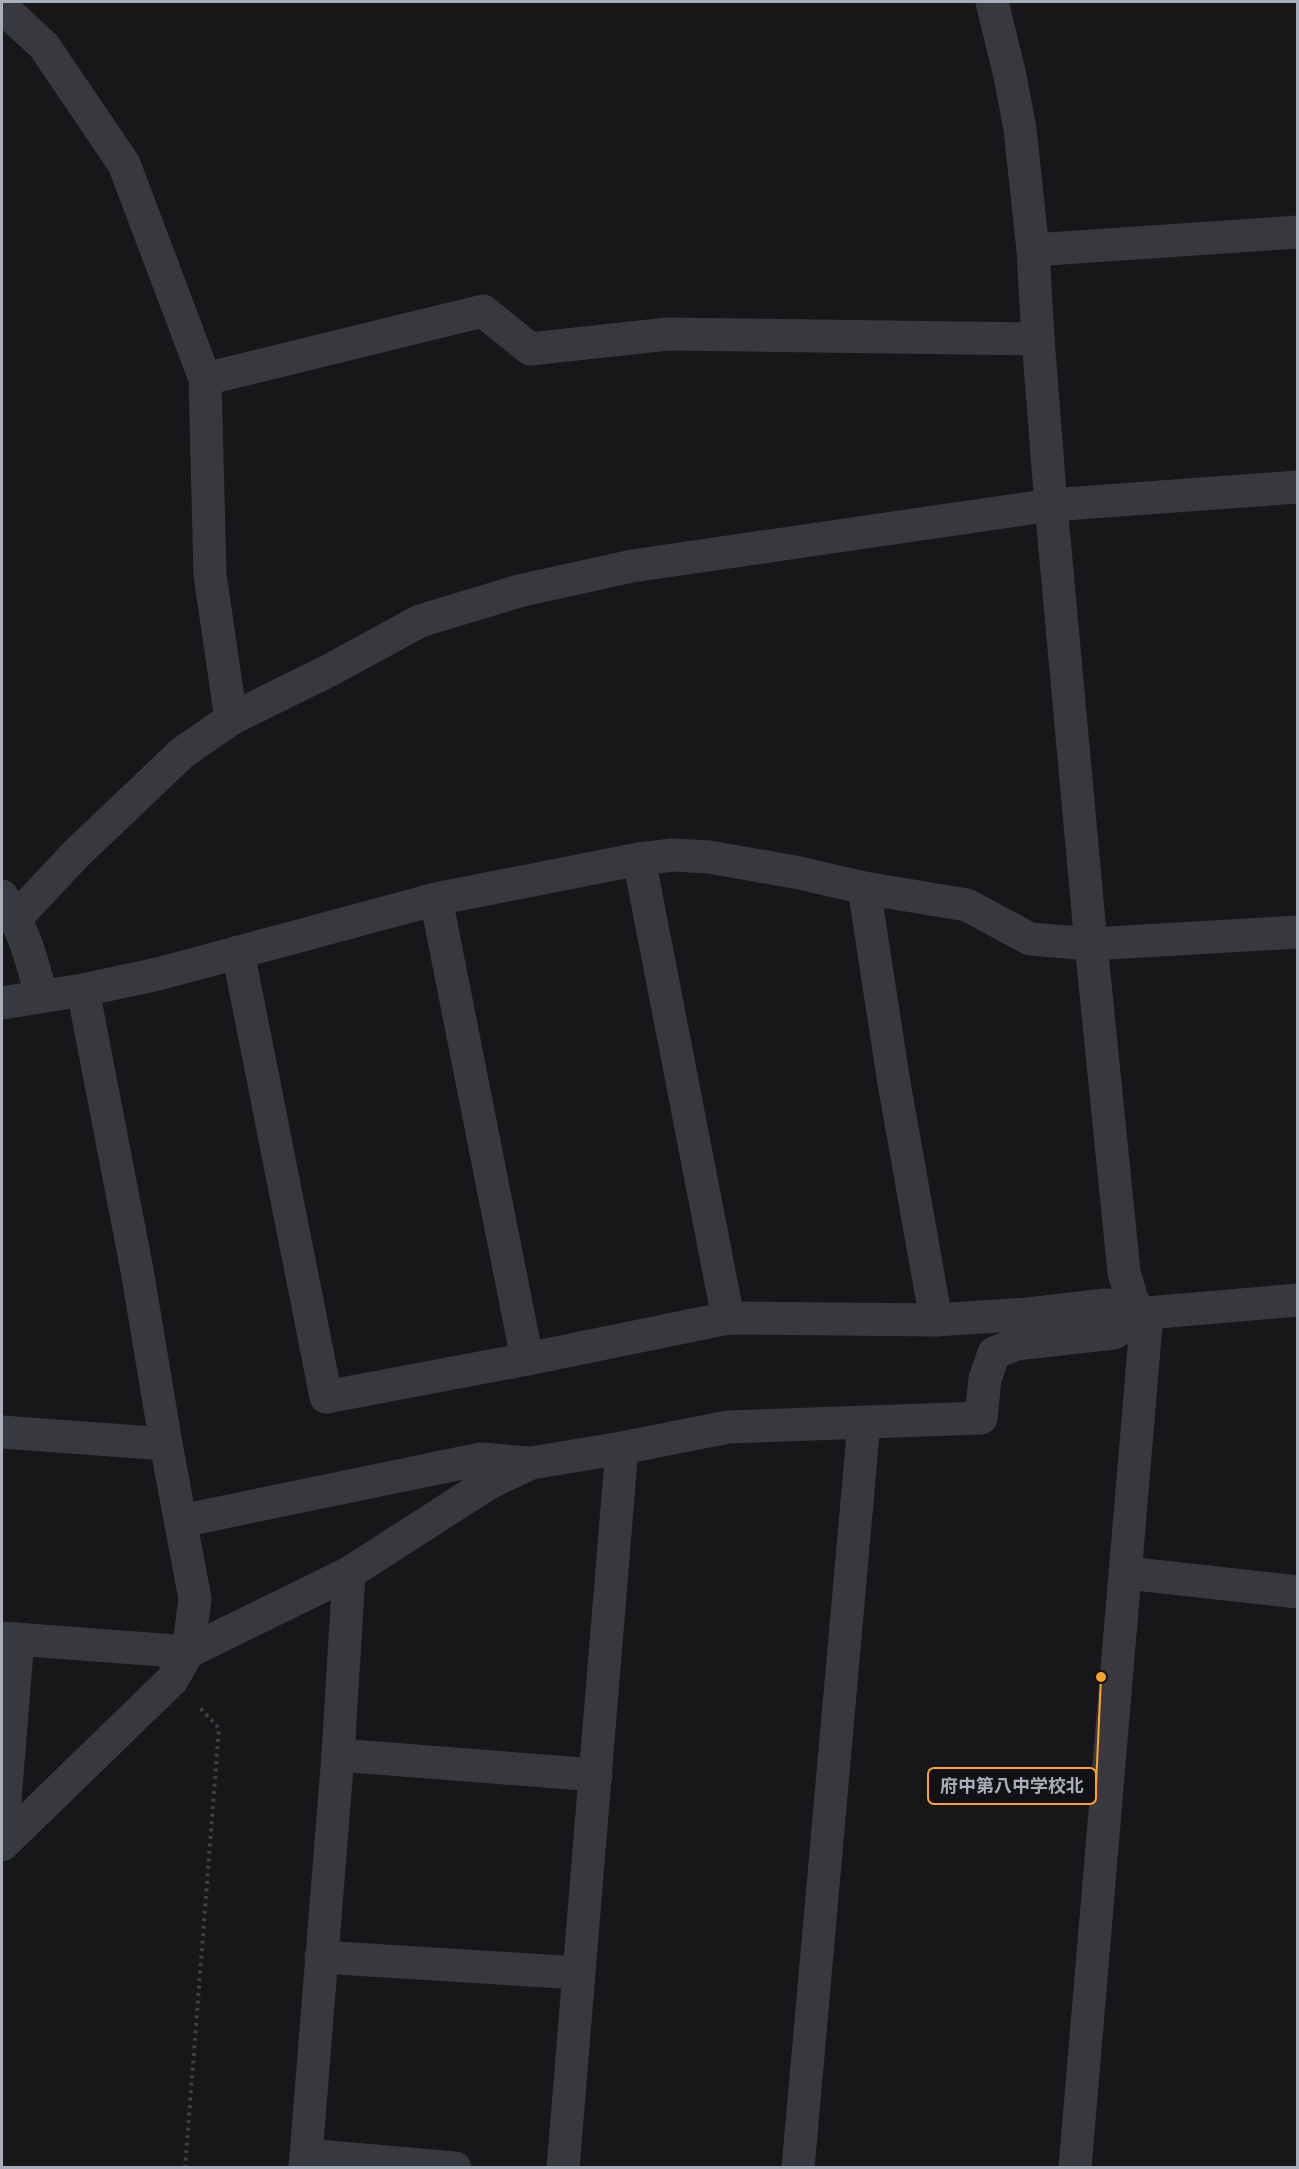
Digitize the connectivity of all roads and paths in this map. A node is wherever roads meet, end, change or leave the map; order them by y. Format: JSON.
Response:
{"nodes":[{"id":1,"x":1000,"y":5,"type":"edge"},
{"id":2,"x":2,"y":7,"type":"edge"},
{"id":3,"x":1298,"y":232,"type":"edge"},
{"id":4,"x":1033,"y":250,"type":"junction"},
{"id":5,"x":1038,"y":339,"type":"junction"},
{"id":6,"x":205,"y":379,"type":"junction"},
{"id":7,"x":1298,"y":487,"type":"edge"},
{"id":8,"x":1051,"y":505,"type":"junction"},
{"id":9,"x":231,"y":719,"type":"junction"},
{"id":10,"x":639,"y":859,"type":"junction"},
{"id":11,"x":864,"y":888,"type":"junction"},
{"id":12,"x":436,"y":899,"type":"junction"},
{"id":13,"x":9,"y":907,"type":"edge"},
{"id":14,"x":1298,"y":932,"type":"edge"},
{"id":15,"x":1091,"y":944,"type":"junction"},
{"id":16,"x":238,"y":952,"type":"junction"},
{"id":17,"x":83,"y":990,"type":"junction"},
{"id":18,"x":40,"y":996,"type":"junction"},
{"id":19,"x":2,"y":1003,"type":"edge"},
{"id":20,"x":1298,"y":1300,"type":"edge"},
{"id":21,"x":1141,"y":1310,"type":"junction"},
{"id":22,"x":728,"y":1318,"type":"junction"},
{"id":23,"x":936,"y":1320,"type":"junction"},
{"id":24,"x":527,"y":1359,"type":"junction"},
{"id":25,"x":864,"y":1423,"type":"junction"},
{"id":26,"x":2,"y":1432,"type":"edge"},
{"id":27,"x":166,"y":1444,"type":"junction"},
{"id":28,"x":622,"y":1448,"type":"junction"},
{"id":29,"x":531,"y":1463,"type":"junction"},
{"id":30,"x":181,"y":1521,"type":"junction"},
{"id":31,"x":349,"y":1573,"type":"junction"},
{"id":32,"x":1127,"y":1573,"type":"junction"},
{"id":33,"x":1298,"y":1592,"type":"edge"},
{"id":34,"x":10,"y":1639,"type":"edge"},
{"id":35,"x":188,"y":1652,"type":"junction"},
{"id":36,"x":172,"y":1680,"type":"junction"},
{"id":37,"x":338,"y":1755,"type":"junction"},
{"id":38,"x":596,"y":1775,"type":"junction"},
{"id":39,"x":2,"y":1836,"type":"edge"},
{"id":40,"x":2,"y":1845,"type":"edge"},
{"id":41,"x":321,"y":1957,"type":"junction"},
{"id":42,"x":578,"y":1973,"type":"junction"},
{"id":43,"x":306,"y":2161,"type":"edge"},
{"id":44,"x":185,"y":2168,"type":"edge"},
{"id":45,"x":455,"y":2168,"type":"edge"},
{"id":46,"x":563,"y":2168,"type":"edge"},
{"id":47,"x":798,"y":2168,"type":"edge"},
{"id":48,"x":1075,"y":2168,"type":"edge"}],
"edges":[{"from":1,"to":4,"type":"street"},
{"from":2,"to":6,"type":"street"},
{"from":3,"to":4,"type":"street"},
{"from":4,"to":5,"type":"street"},
{"from":5,"to":6,"type":"street"},
{"from":5,"to":8,"type":"street"},
{"from":6,"to":9,"type":"street"},
{"from":7,"to":8,"type":"street"},
{"from":8,"to":9,"type":"street"},
{"from":8,"to":15,"type":"street"},
{"from":9,"to":13,"type":"street"},
{"from":10,"to":11,"type":"street"},
{"from":10,"to":12,"type":"street"},
{"from":10,"to":22,"type":"street"},
{"from":11,"to":15,"type":"street"},
{"from":11,"to":23,"type":"street"},
{"from":12,"to":16,"type":"street"},
{"from":12,"to":24,"type":"street"},
{"from":13,"to":18,"type":"street"},
{"from":14,"to":15,"type":"street"},
{"from":15,"to":21,"type":"street"},
{"from":16,"to":17,"type":"street"},
{"from":16,"to":24,"type":"street"},
{"from":17,"to":18,"type":"street"},
{"from":17,"to":27,"type":"street"},
{"from":18,"to":19,"type":"street"},
{"from":20,"to":21,"type":"street"},
{"from":21,"to":23,"type":"street"},
{"from":21,"to":25,"type":"street"},
{"from":21,"to":32,"type":"street"},
{"from":22,"to":23,"type":"street"},
{"from":22,"to":24,"type":"street"},
{"from":25,"to":28,"type":"street"},
{"from":25,"to":47,"type":"street"},
{"from":26,"to":27,"type":"street"},
{"from":27,"to":30,"type":"street"},
{"from":28,"to":29,"type":"street"},
{"from":28,"to":38,"type":"street"},
{"from":29,"to":30,"type":"street"},
{"from":29,"to":31,"type":"street"},
{"from":30,"to":35,"type":"street"},
{"from":31,"to":35,"type":"street"},
{"from":31,"to":37,"type":"street"},
{"from":32,"to":33,"type":"street"},
{"from":32,"to":48,"type":"street"},
{"from":34,"to":35,"type":"street"},
{"from":34,"to":39,"type":"street"},
{"from":35,"to":36,"type":"street"},
{"from":36,"to":40,"type":"street"},
{"from":36,"to":44,"type":"path"},
{"from":37,"to":38,"type":"street"},
{"from":37,"to":41,"type":"street"},
{"from":38,"to":42,"type":"street"},
{"from":41,"to":42,"type":"street"},
{"from":41,"to":43,"type":"street"},
{"from":42,"to":46,"type":"street"},
{"from":43,"to":45,"type":"street"}]}
